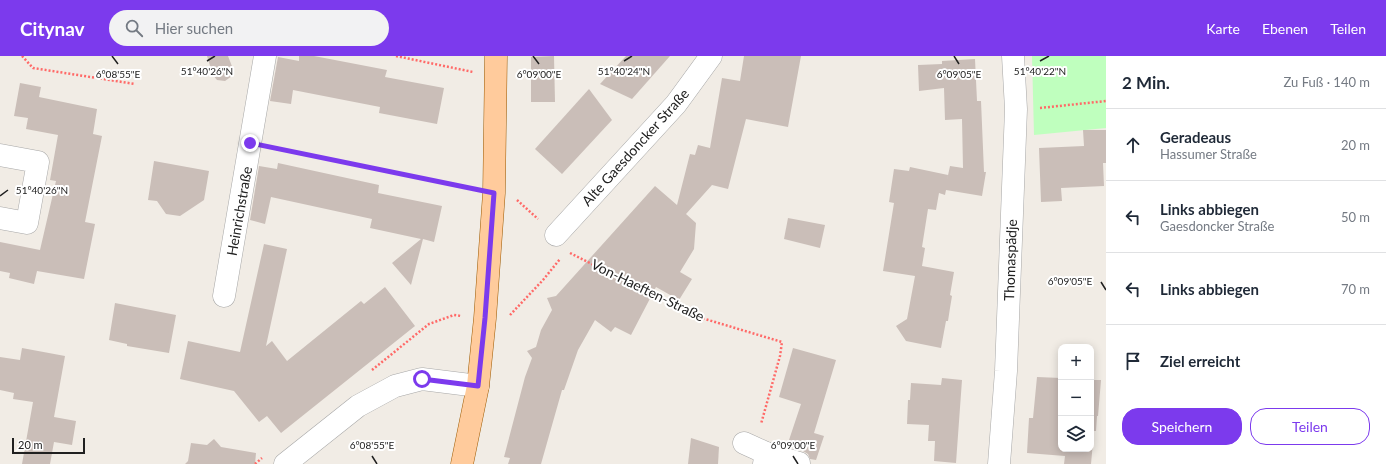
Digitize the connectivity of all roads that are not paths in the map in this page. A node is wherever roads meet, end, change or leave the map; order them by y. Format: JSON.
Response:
{"nodes":[{"id":1,"x":266,"y":56,"type":"edge"},
{"id":2,"x":496,"y":56,"type":"edge"},
{"id":3,"x":711,"y":56,"type":"edge"},
{"id":4,"x":1013,"y":56,"type":"edge"},
{"id":5,"x":0,"y":155,"type":"edge"},
{"id":6,"x":0,"y":218,"type":"edge"},
{"id":7,"x":561,"y":243,"type":"road end"},
{"id":8,"x":224,"y":296,"type":"dead end"},
{"id":9,"x":478,"y":386,"type":"junction"},
{"id":10,"x":744,"y":443,"type":"dead end"},
{"id":11,"x":765,"y":459,"type":"edge"},
{"id":12,"x":799,"y":463,"type":"edge"},
{"id":13,"x":285,"y":464,"type":"edge"},
{"id":14,"x":462,"y":464,"type":"edge"},
{"id":15,"x":999,"y":464,"type":"edge"}],
"edges":[{"from":1,"to":8,"type":"street","name":"Heinrichstraße"},
{"from":2,"to":9,"type":"main road"},
{"from":3,"to":7,"type":"street","name":"Alte Gaesdoncker Straße"},
{"from":4,"to":15,"type":"street","name":"Thomaspädje"},
{"from":5,"to":6,"type":"street"},
{"from":9,"to":13,"type":"street"},
{"from":9,"to":14,"type":"main road"},
{"from":10,"to":11,"type":"street"},
{"from":11,"to":12,"type":"street"}]}
